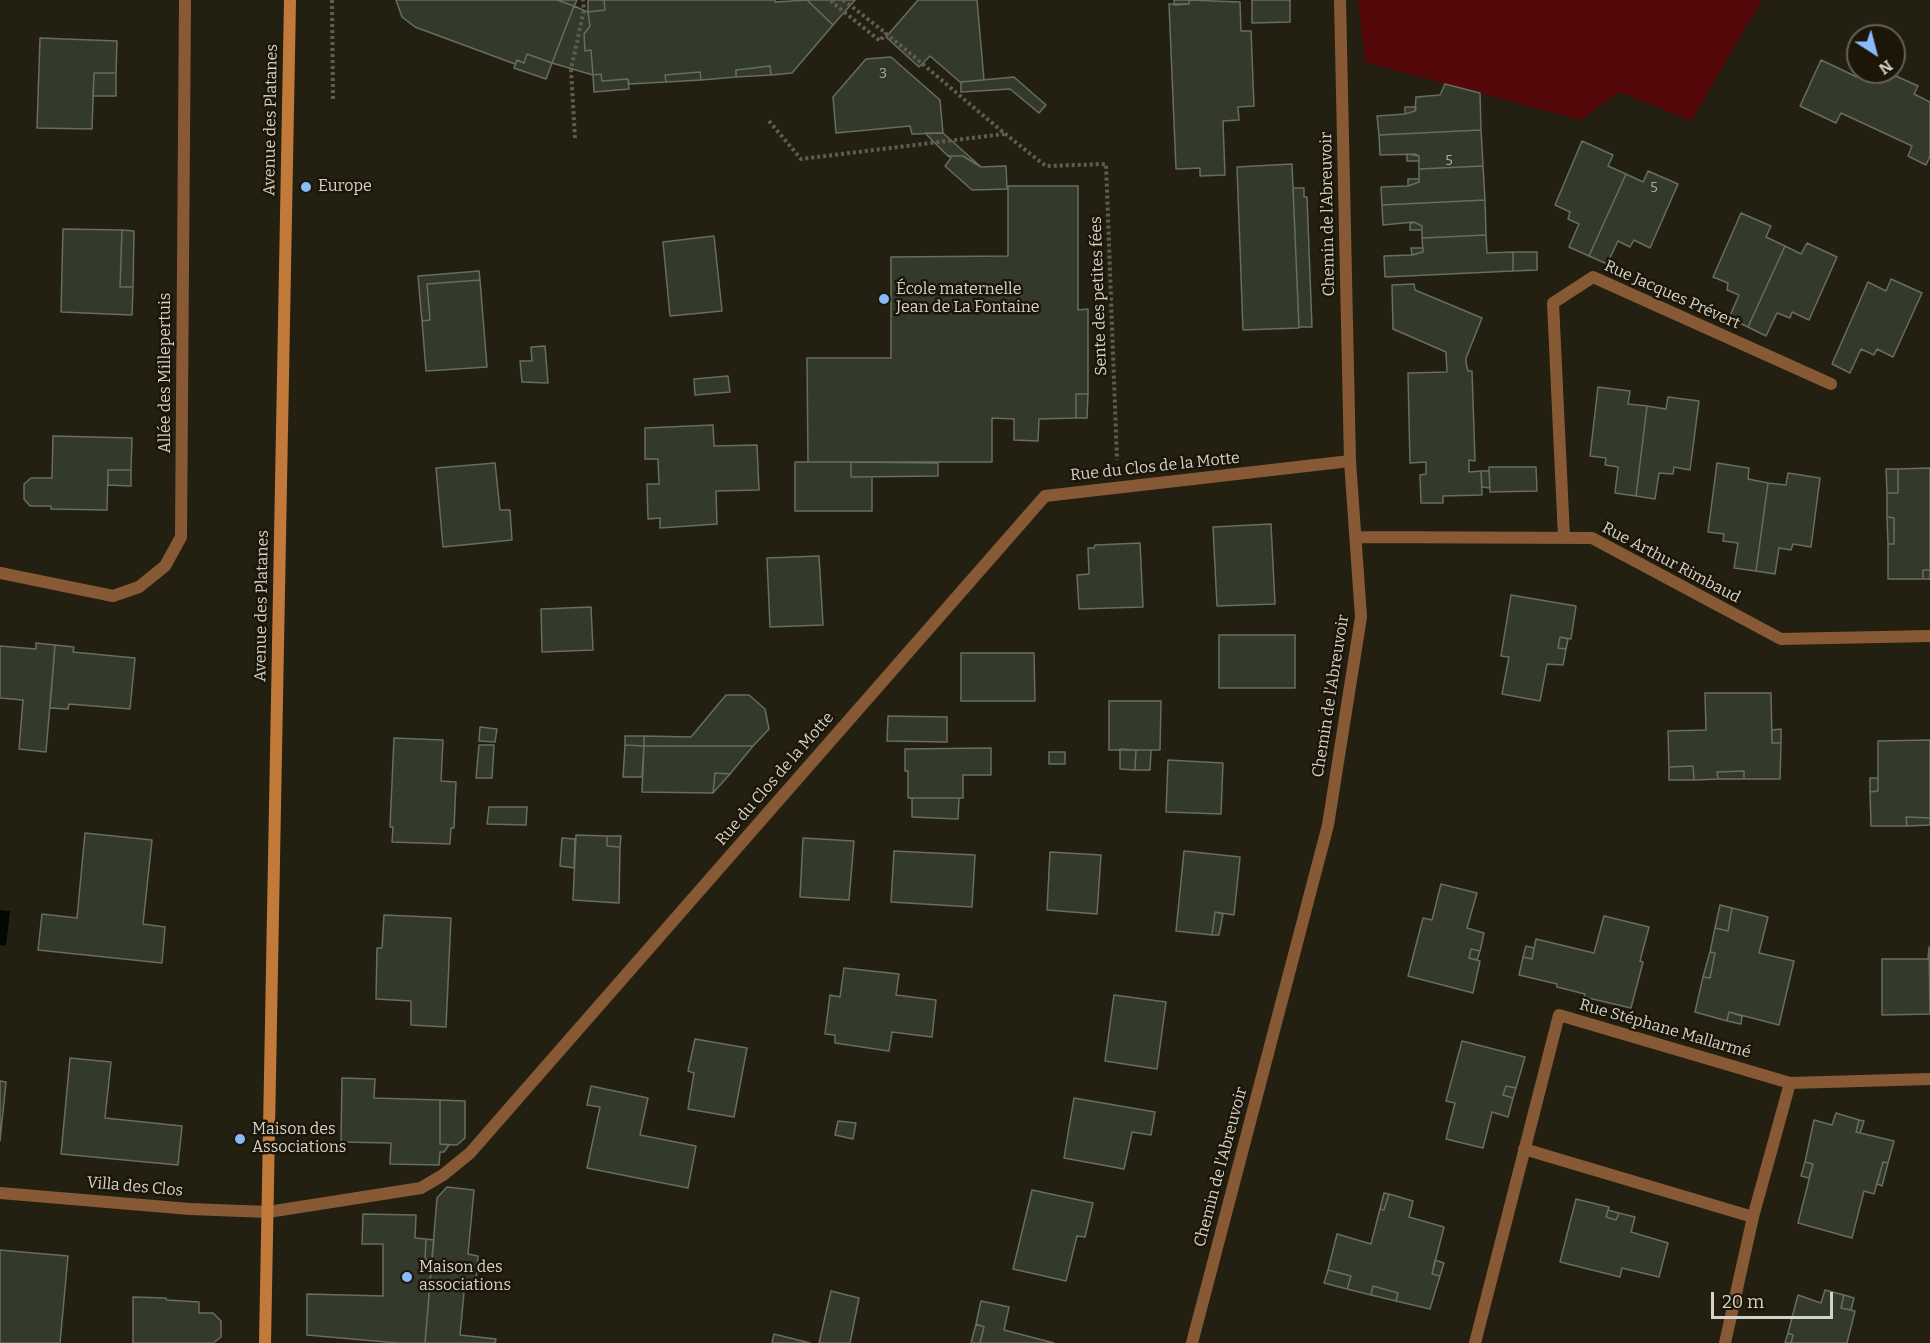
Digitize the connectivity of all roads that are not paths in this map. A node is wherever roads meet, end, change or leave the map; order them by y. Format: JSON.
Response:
{"nodes":[{"id":1,"x":185,"y":0,"type":"edge"},
{"id":2,"x":290,"y":0,"type":"edge"},
{"id":3,"x":1340,"y":0,"type":"edge"},
{"id":4,"x":1831,"y":384,"type":"dead end"},
{"id":5,"x":1350,"y":461,"type":"junction"},
{"id":6,"x":1356,"y":537,"type":"junction"},
{"id":7,"x":1564,"y":537,"type":"junction"},
{"id":8,"x":0,"y":573,"type":"edge"},
{"id":9,"x":1930,"y":636,"type":"edge"},
{"id":10,"x":1930,"y":1079,"type":"edge"},
{"id":11,"x":1790,"y":1083,"type":"junction"},
{"id":12,"x":1524,"y":1149,"type":"junction"},
{"id":13,"x":0,"y":1193,"type":"edge"},
{"id":14,"x":268,"y":1212,"type":"junction"},
{"id":15,"x":1753,"y":1217,"type":"junction"},
{"id":16,"x":265,"y":1343,"type":"edge"},
{"id":17,"x":1192,"y":1343,"type":"edge"},
{"id":18,"x":1474,"y":1343,"type":"edge"},
{"id":19,"x":1725,"y":1343,"type":"edge"}],
"edges":[{"from":1,"to":8,"type":"street","name":"Allée des Millepertuis"},
{"from":2,"to":14,"type":"street","name":"Avenue des Platanes"},
{"from":3,"to":5,"type":"street","name":"Chemin de l'Abreuvoir"},
{"from":4,"to":7,"type":"street","name":"Rue Jacques Prévert"},
{"from":5,"to":6,"type":"street","name":"Chemin de l'Abreuvoir"},
{"from":5,"to":14,"type":"street","name":"Rue du Clos de la Motte"},
{"from":6,"to":7,"type":"street","name":"Rue Arthur Rimbaud"},
{"from":6,"to":17,"type":"street","name":"Chemin de l'Abreuvoir"},
{"from":7,"to":9,"type":"street","name":"Rue Arthur Rimbaud"},
{"from":10,"to":11,"type":"street","name":"Rue Stéphane Mallarmé"},
{"from":11,"to":12,"type":"street","name":"Rue Stéphane Mallarmé"},
{"from":11,"to":15,"type":"street"},
{"from":12,"to":15,"type":"street"},
{"from":12,"to":18,"type":"street","name":"Rue Stéphane Mallarmé"},
{"from":13,"to":14,"type":"street","name":"Villa des Clos"},
{"from":14,"to":16,"type":"street","name":"Avenue des Platanes"},
{"from":15,"to":19,"type":"street"}]}
